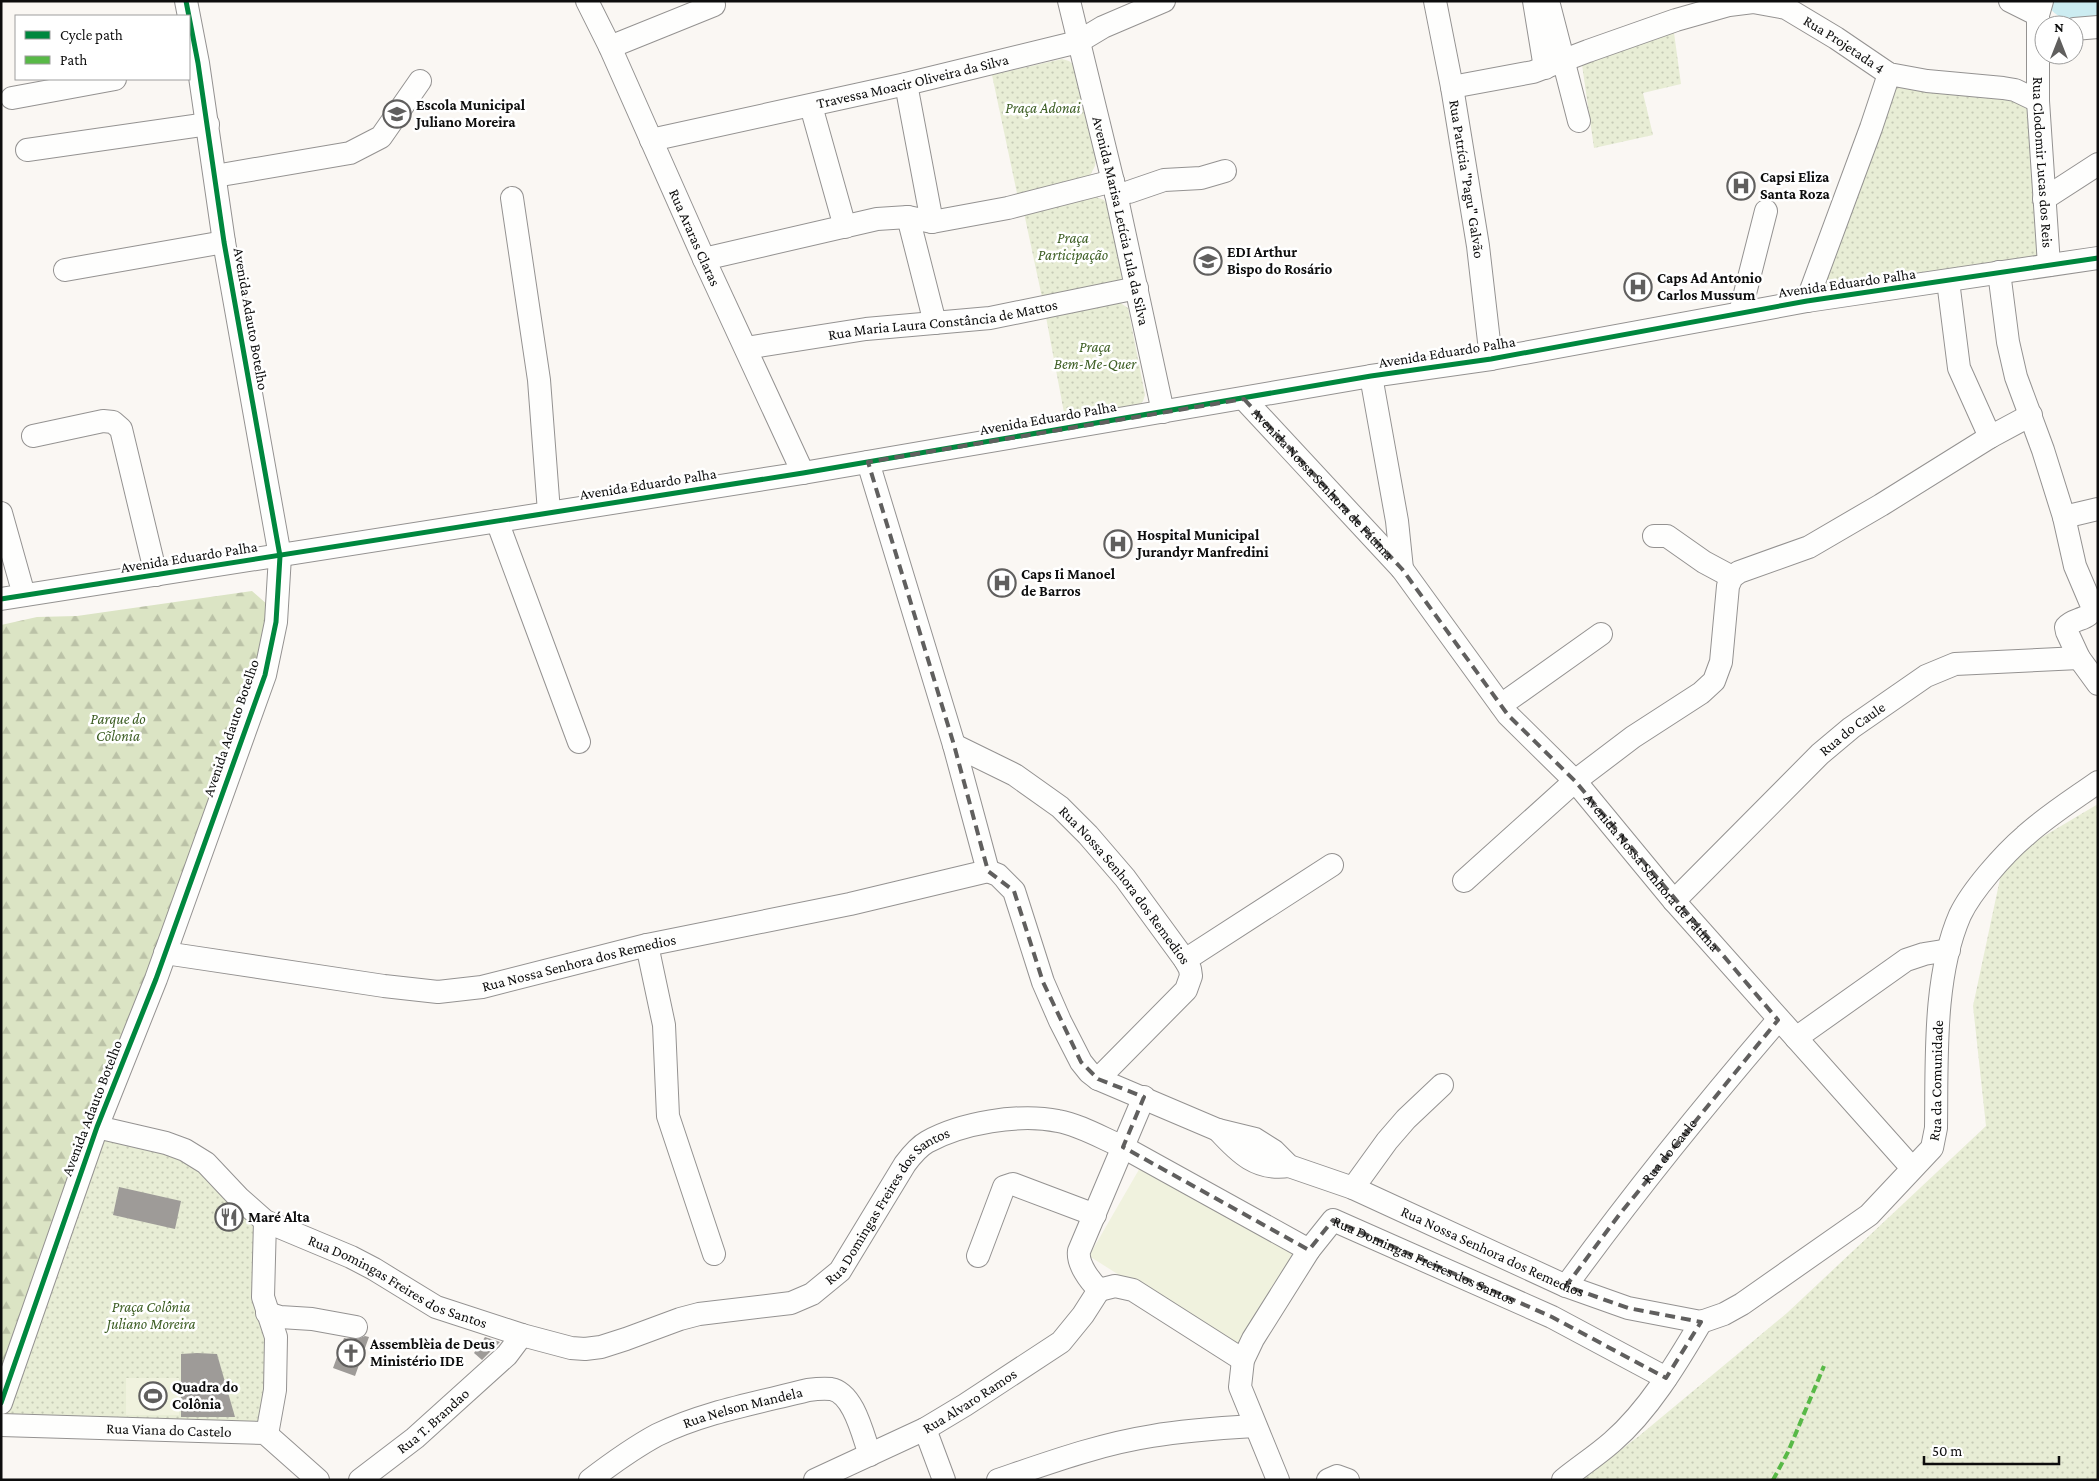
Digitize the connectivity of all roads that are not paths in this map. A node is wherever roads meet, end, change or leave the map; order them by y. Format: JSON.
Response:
{"nodes":[{"id":1,"x":186,"y":1,"type":"edge"},
{"id":2,"x":587,"y":1,"type":"edge"},
{"id":3,"x":1069,"y":1,"type":"edge"},
{"id":4,"x":1164,"y":1,"type":"edge"},
{"id":5,"x":1435,"y":1,"type":"edge"},
{"id":6,"x":1534,"y":1,"type":"edge"},
{"id":7,"x":1548,"y":1,"type":"edge"},
{"id":8,"x":2010,"y":1,"type":"edge"},
{"id":9,"x":714,"y":5,"type":"dead end"},
{"id":10,"x":188,"y":15,"type":"edge"},
{"id":11,"x":2037,"y":15,"type":"edge"},
{"id":12,"x":2098,"y":27,"type":"edge"},
{"id":13,"x":2084,"y":28,"type":"edge"},
{"id":14,"x":190,"y":32,"type":"edge"},
{"id":15,"x":1078,"y":42,"type":"junction"},
{"id":16,"x":610,"y":47,"type":"junction"},
{"id":17,"x":194,"y":64,"type":"edge"},
{"id":18,"x":1554,"y":64,"type":"junction"},
{"id":19,"x":2039,"y":65,"type":"edge"},
{"id":20,"x":1888,"y":74,"type":"junction"},
{"id":21,"x":110,"y":80,"type":"edge"},
{"id":22,"x":420,"y":81,"type":"dead end"},
{"id":23,"x":906,"y":84,"type":"junction"},
{"id":24,"x":1452,"y":87,"type":"junction"},
{"id":25,"x":12,"y":98,"type":"dead end"},
{"id":26,"x":2038,"y":101,"type":"junction"},
{"id":27,"x":812,"y":106,"type":"junction"},
{"id":28,"x":1579,"y":121,"type":"dead end"},
{"id":29,"x":208,"y":124,"type":"junction"},
{"id":30,"x":651,"y":140,"type":"junction"},
{"id":31,"x":27,"y":150,"type":"dead end"},
{"id":32,"x":2098,"y":164,"type":"edge"},
{"id":33,"x":1225,"y":171,"type":"dead end"},
{"id":34,"x":215,"y":176,"type":"junction"},
{"id":35,"x":1115,"y":188,"type":"junction"},
{"id":36,"x":512,"y":198,"type":"dead end"},
{"id":37,"x":2044,"y":199,"type":"junction"},
{"id":38,"x":1766,"y":211,"type":"dead end"},
{"id":39,"x":908,"y":217,"type":"junction"},
{"id":40,"x":932,"y":222,"type":"junction"},
{"id":41,"x":844,"y":227,"type":"junction"},
{"id":42,"x":224,"y":242,"type":"junction"},
{"id":43,"x":2098,"y":258,"type":"edge"},
{"id":44,"x":704,"y":259,"type":"junction"},
{"id":45,"x":2049,"y":265,"type":"junction"},
{"id":46,"x":65,"y":270,"type":"dead end"},
{"id":47,"x":1999,"y":272,"type":"junction"},
{"id":48,"x":1948,"y":281,"type":"junction"},
{"id":49,"x":1137,"y":288,"type":"junction"},
{"id":50,"x":1807,"y":301,"type":"junction"},
{"id":51,"x":1740,"y":313,"type":"junction"},
{"id":52,"x":935,"y":324,"type":"junction"},
{"id":53,"x":746,"y":348,"type":"junction"},
{"id":54,"x":1491,"y":359,"type":"junction"},
{"id":55,"x":1371,"y":376,"type":"junction"},
{"id":56,"x":1244,"y":399,"type":"junction"},
{"id":57,"x":1162,"y":412,"type":"junction"},
{"id":58,"x":2031,"y":415,"type":"junction"},
{"id":59,"x":33,"y":436,"type":"dead end"},
{"id":60,"x":1990,"y":436,"type":"junction"},
{"id":61,"x":868,"y":462,"type":"junction"},
{"id":62,"x":803,"y":473,"type":"junction"},
{"id":63,"x":2098,"y":509,"type":"edge"},
{"id":64,"x":549,"y":512,"type":"junction"},
{"id":65,"x":1,"y":513,"type":"edge"},
{"id":66,"x":2064,"y":517,"type":"junction"},
{"id":67,"x":497,"y":521,"type":"junction"},
{"id":68,"x":1654,"y":536,"type":"dead end"},
{"id":69,"x":280,"y":556,"type":"junction"},
{"id":70,"x":1402,"y":569,"type":"junction"},
{"id":71,"x":156,"y":575,"type":"junction"},
{"id":72,"x":1732,"y":577,"type":"junction"},
{"id":73,"x":24,"y":596,"type":"junction"},
{"id":74,"x":1,"y":599,"type":"edge"},
{"id":75,"x":1600,"y":634,"type":"dead end"},
{"id":76,"x":2078,"y":658,"type":"junction"},
{"id":77,"x":2098,"y":684,"type":"edge"},
{"id":78,"x":1501,"y":705,"type":"junction"},
{"id":79,"x":579,"y":742,"type":"dead end"},
{"id":80,"x":954,"y":745,"type":"junction"},
{"id":81,"x":1575,"y":781,"type":"junction"},
{"id":82,"x":2098,"y":782,"type":"edge"},
{"id":83,"x":1332,"y":865,"type":"dead end"},
{"id":84,"x":988,"y":871,"type":"junction"},
{"id":85,"x":1464,"y":881,"type":"dead end"},
{"id":86,"x":1674,"y":901,"type":"junction"},
{"id":87,"x":647,"y":945,"type":"junction"},
{"id":88,"x":1949,"y":950,"type":"junction"},
{"id":89,"x":165,"y":953,"type":"junction"},
{"id":90,"x":1185,"y":960,"type":"junction"},
{"id":91,"x":1778,"y":1020,"type":"junction"},
{"id":92,"x":1796,"y":1038,"type":"junction"},
{"id":93,"x":1098,"y":1079,"type":"junction"},
{"id":94,"x":1442,"y":1085,"type":"dead end"},
{"id":95,"x":1144,"y":1097,"type":"junction"},
{"id":96,"x":96,"y":1126,"type":"junction"},
{"id":97,"x":1123,"y":1147,"type":"junction"},
{"id":98,"x":1912,"y":1168,"type":"junction"},
{"id":99,"x":1353,"y":1188,"type":"junction"},
{"id":100,"x":1095,"y":1215,"type":"junction"},
{"id":101,"x":265,"y":1221,"type":"junction"},
{"id":102,"x":1309,"y":1250,"type":"junction"},
{"id":103,"x":714,"y":1254,"type":"dead end"},
{"id":104,"x":978,"y":1256,"type":"dead end"},
{"id":105,"x":1566,"y":1286,"type":"junction"},
{"id":106,"x":1099,"y":1290,"type":"junction"},
{"id":107,"x":267,"y":1313,"type":"junction"},
{"id":108,"x":1701,"y":1322,"type":"junction"},
{"id":109,"x":356,"y":1328,"type":"dead end"},
{"id":110,"x":522,"y":1335,"type":"junction"},
{"id":111,"x":1243,"y":1360,"type":"junction"},
{"id":112,"x":1666,"y":1378,"type":"junction"},
{"id":113,"x":1,"y":1403,"type":"edge"},
{"id":114,"x":1,"y":1425,"type":"edge"},
{"id":115,"x":1255,"y":1426,"type":"junction"},
{"id":116,"x":925,"y":1429,"type":"junction"},
{"id":117,"x":265,"y":1433,"type":"junction"},
{"id":118,"x":870,"y":1455,"type":"junction"},
{"id":119,"x":316,"y":1479,"type":"edge"},
{"id":120,"x":360,"y":1480,"type":"edge"},
{"id":121,"x":590,"y":1480,"type":"edge"},
{"id":122,"x":815,"y":1480,"type":"edge"},
{"id":123,"x":944,"y":1480,"type":"edge"},
{"id":124,"x":998,"y":1480,"type":"edge"},
{"id":125,"x":1278,"y":1480,"type":"edge"},
{"id":126,"x":1328,"y":1480,"type":"edge"},
{"id":127,"x":1348,"y":1480,"type":"edge"},
{"id":128,"x":1563,"y":1480,"type":"edge"}],
"edges":[{"from":1,"to":10,"type":"street","name":"Avenida Adauto Botelho"},
{"from":2,"to":16,"type":"street","name":"Rua Araras Claras"},
{"from":3,"to":15,"type":"street","name":"Avenida Marisa Letícia Lula da Silva"},
{"from":4,"to":15,"type":"street","name":"Travessa Moacir Oliveira da Silva"},
{"from":5,"to":24,"type":"street","name":"Rua Patrícia \"Pagu\" Galvão"},
{"from":6,"to":18,"type":"street"},
{"from":7,"to":18,"type":"street"},
{"from":8,"to":11,"type":"street"},
{"from":9,"to":16,"type":"street"},
{"from":12,"to":13,"type":"street"},
{"from":14,"to":17,"type":"street","name":"Avenida Adauto Botelho"},
{"from":15,"to":23,"type":"street","name":"Travessa Moacir Oliveira da Silva"},
{"from":15,"to":35,"type":"street","name":"Avenida Marisa Letícia Lula da Silva"},
{"from":16,"to":30,"type":"street","name":"Rua Araras Claras"},
{"from":17,"to":29,"type":"street","name":"Avenida Adauto Botelho"},
{"from":18,"to":20,"type":"street","name":"Rua Projetada 4"},
{"from":18,"to":24,"type":"street","name":"Rua Projetada 4"},
{"from":18,"to":28,"type":"street"},
{"from":19,"to":26,"type":"street","name":"Rua Clodomir Lucas dos Reis"},
{"from":20,"to":26,"type":"street","name":"Rua Projetada 4"},
{"from":20,"to":50,"type":"street"},
{"from":21,"to":25,"type":"street"},
{"from":22,"to":34,"type":"street"},
{"from":23,"to":27,"type":"street","name":"Travessa Moacir Oliveira da Silva"},
{"from":23,"to":40,"type":"street"},
{"from":24,"to":54,"type":"street","name":"Rua Patrícia \"Pagu\" Galvão"},
{"from":26,"to":37,"type":"street","name":"Rua Clodomir Lucas dos Reis"},
{"from":27,"to":30,"type":"street","name":"Travessa Moacir Oliveira da Silva"},
{"from":27,"to":41,"type":"street"},
{"from":29,"to":31,"type":"street"},
{"from":29,"to":34,"type":"street","name":"Avenida Adauto Botelho"},
{"from":30,"to":44,"type":"street","name":"Rua Araras Claras"},
{"from":32,"to":37,"type":"street"},
{"from":33,"to":35,"type":"street"},
{"from":34,"to":42,"type":"street","name":"Avenida Adauto Botelho"},
{"from":35,"to":40,"type":"street"},
{"from":35,"to":49,"type":"street","name":"Avenida Marisa Letícia Lula da Silva"},
{"from":36,"to":64,"type":"street"},
{"from":37,"to":45,"type":"street","name":"Rua Clodomir Lucas dos Reis"},
{"from":38,"to":51,"type":"street"},
{"from":39,"to":40,"type":"street"},
{"from":39,"to":41,"type":"street"},
{"from":39,"to":52,"type":"street"},
{"from":41,"to":44,"type":"street"},
{"from":42,"to":46,"type":"street"},
{"from":42,"to":69,"type":"street","name":"Avenida Adauto Botelho"},
{"from":43,"to":45,"type":"street","name":"Avenida Eduardo Palha"},
{"from":44,"to":53,"type":"street","name":"Rua Araras Claras"},
{"from":45,"to":47,"type":"street","name":"Avenida Eduardo Palha"},
{"from":47,"to":48,"type":"street","name":"Avenida Eduardo Palha"},
{"from":47,"to":58,"type":"street"},
{"from":48,"to":50,"type":"street","name":"Avenida Eduardo Palha"},
{"from":48,"to":60,"type":"street"},
{"from":49,"to":52,"type":"street","name":"Rua Maria Laura Constância de Mattos"},
{"from":49,"to":57,"type":"street","name":"Avenida Marisa Letícia Lula da Silva"},
{"from":50,"to":51,"type":"street","name":"Avenida Eduardo Palha"},
{"from":51,"to":54,"type":"street","name":"Avenida Eduardo Palha"},
{"from":52,"to":53,"type":"street","name":"Rua Maria Laura Constância de Mattos"},
{"from":53,"to":62,"type":"street","name":"Rua Araras Claras"},
{"from":54,"to":55,"type":"street","name":"Avenida Eduardo Palha"},
{"from":55,"to":56,"type":"street","name":"Avenida Eduardo Palha"},
{"from":55,"to":70,"type":"street","name":"Avenida Nossa Senhora de Fátima"},
{"from":56,"to":57,"type":"street","name":"Avenida Eduardo Palha"},
{"from":56,"to":70,"type":"street","name":"Avenida Nossa Senhora de Fátima"},
{"from":57,"to":61,"type":"street","name":"Avenida Eduardo Palha"},
{"from":58,"to":60,"type":"street"},
{"from":58,"to":66,"type":"street"},
{"from":59,"to":71,"type":"street"},
{"from":60,"to":72,"type":"street"},
{"from":61,"to":62,"type":"street","name":"Avenida Eduardo Palha"},
{"from":61,"to":80,"type":"street"},
{"from":62,"to":64,"type":"street","name":"Avenida Eduardo Palha"},
{"from":63,"to":66,"type":"street"},
{"from":64,"to":67,"type":"street","name":"Avenida Eduardo Palha"},
{"from":65,"to":73,"type":"street"},
{"from":66,"to":76,"type":"street"},
{"from":67,"to":69,"type":"street","name":"Avenida Eduardo Palha"},
{"from":67,"to":79,"type":"street"},
{"from":68,"to":72,"type":"street"},
{"from":69,"to":71,"type":"street","name":"Avenida Eduardo Palha"},
{"from":69,"to":89,"type":"street","name":"Avenida Adauto Botelho"},
{"from":70,"to":78,"type":"street","name":"Avenida Nossa Senhora de Fátima"},
{"from":71,"to":73,"type":"street","name":"Avenida Eduardo Palha"},
{"from":72,"to":81,"type":"street"},
{"from":73,"to":74,"type":"street","name":"Avenida Eduardo Palha"},
{"from":75,"to":78,"type":"street"},
{"from":76,"to":77,"type":"street"},
{"from":76,"to":86,"type":"street","name":"Rua do Caule"},
{"from":78,"to":81,"type":"street","name":"Avenida Nossa Senhora de Fátima"},
{"from":80,"to":84,"type":"street"},
{"from":80,"to":90,"type":"street","name":"Rua Nossa Senhora dos Remedios"},
{"from":81,"to":85,"type":"street"},
{"from":81,"to":86,"type":"street","name":"Avenida Nossa Senhora de Fátima"},
{"from":82,"to":88,"type":"street","name":"Rua da Comunidade"},
{"from":83,"to":90,"type":"street"},
{"from":84,"to":87,"type":"street","name":"Rua Nossa Senhora dos Remedios"},
{"from":84,"to":93,"type":"street","name":"Rua Nossa Senhora dos Remedios"},
{"from":86,"to":91,"type":"street","name":"Avenida Nossa Senhora de Fátima"},
{"from":87,"to":89,"type":"street","name":"Rua Nossa Senhora dos Remedios"},
{"from":87,"to":103,"type":"street"},
{"from":88,"to":92,"type":"street"},
{"from":88,"to":98,"type":"street","name":"Rua da Comunidade"},
{"from":89,"to":96,"type":"street","name":"Avenida Adauto Botelho"},
{"from":90,"to":93,"type":"street","name":"Rua Nossa Senhora dos Remedios"},
{"from":91,"to":92,"type":"street","name":"Avenida Nossa Senhora de Fátima"},
{"from":91,"to":105,"type":"street","name":"Rua do Caule"},
{"from":92,"to":98,"type":"street","name":"Avenida Nossa Senhora de Fátima"},
{"from":93,"to":95,"type":"street","name":"Rua Nossa Senhora dos Remedios"},
{"from":94,"to":99,"type":"street"},
{"from":95,"to":97,"type":"street"},
{"from":95,"to":99,"type":"street","name":"Rua Nossa Senhora dos Remedios"},
{"from":96,"to":101,"type":"street","name":"Rua Domingas Freires dos Santos"},
{"from":96,"to":113,"type":"street","name":"Avenida Adauto Botelho"},
{"from":97,"to":100,"type":"street"},
{"from":97,"to":102,"type":"street","name":"Rua Domingas Freires dos Santos"},
{"from":97,"to":110,"type":"street","name":"Rua Domingas Freires dos Santos"},
{"from":98,"to":108,"type":"street","name":"Rua da Comunidade"},
{"from":99,"to":105,"type":"street","name":"Rua Nossa Senhora dos Remedios"},
{"from":100,"to":104,"type":"street"},
{"from":100,"to":106,"type":"street"},
{"from":101,"to":107,"type":"street"},
{"from":101,"to":110,"type":"street","name":"Rua Domingas Freires dos Santos"},
{"from":102,"to":111,"type":"street"},
{"from":102,"to":112,"type":"street","name":"Rua Domingas Freires dos Santos"},
{"from":105,"to":108,"type":"street","name":"Rua Nossa Senhora dos Remedios"},
{"from":106,"to":111,"type":"street"},
{"from":106,"to":116,"type":"street","name":"Rua Alvaro Ramos"},
{"from":107,"to":109,"type":"street"},
{"from":107,"to":117,"type":"street"},
{"from":108,"to":112,"type":"street"},
{"from":110,"to":120,"type":"street","name":"Rua T. Brandao"},
{"from":111,"to":115,"type":"street"},
{"from":112,"to":128,"type":"street"},
{"from":114,"to":117,"type":"street","name":"Rua Viana do Castelo"},
{"from":115,"to":124,"type":"street"},
{"from":115,"to":125,"type":"street"},
{"from":116,"to":118,"type":"street","name":"Rua Alvaro Ramos"},
{"from":116,"to":123,"type":"street"},
{"from":117,"to":119,"type":"street"},
{"from":118,"to":121,"type":"street","name":"Rua Nelson Mandela"},
{"from":118,"to":122,"type":"street","name":"Rua Alvaro Ramos"},
{"from":126,"to":127,"type":"street"}]}
